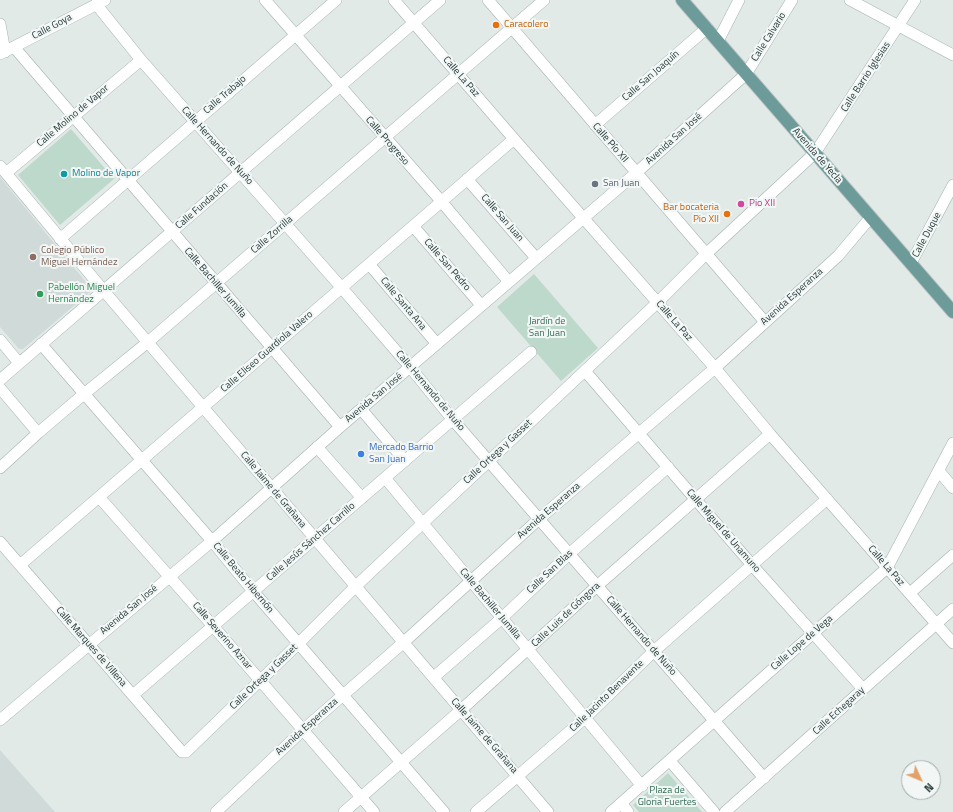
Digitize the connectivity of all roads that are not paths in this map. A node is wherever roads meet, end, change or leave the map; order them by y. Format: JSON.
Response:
{"nodes":[{"id":1,"x":265,"y":0,"type":"edge"},
{"id":2,"x":336,"y":0,"type":"edge"},
{"id":3,"x":394,"y":0,"type":"edge"},
{"id":4,"x":440,"y":0,"type":"edge"},
{"id":5,"x":488,"y":0,"type":"edge"},
{"id":6,"x":544,"y":0,"type":"edge"},
{"id":7,"x":682,"y":0,"type":"edge"},
{"id":8,"x":739,"y":0,"type":"edge"},
{"id":9,"x":792,"y":0,"type":"edge"},
{"id":10,"x":850,"y":0,"type":"edge"},
{"id":11,"x":915,"y":0,"type":"edge"},
{"id":12,"x":100,"y":2,"type":"edge"},
{"id":13,"x":414,"y":23,"type":"junction"},
{"id":14,"x":0,"y":24,"type":"edge"},
{"id":15,"x":899,"y":27,"type":"junction"},
{"id":16,"x":512,"y":28,"type":"junction"},
{"id":17,"x":707,"y":28,"type":"junction"},
{"id":18,"x":295,"y":35,"type":"junction"},
{"id":19,"x":718,"y":41,"type":"junction"},
{"id":20,"x":6,"y":51,"type":"edge"},
{"id":21,"x":953,"y":55,"type":"edge"},
{"id":22,"x":141,"y":60,"type":"junction"},
{"id":23,"x":458,"y":74,"type":"junction"},
{"id":24,"x":746,"y":74,"type":"junction"},
{"id":25,"x":340,"y":87,"type":"junction"},
{"id":26,"x":72,"y":117,"type":"junction"},
{"id":27,"x":195,"y":121,"type":"junction"},
{"id":28,"x":595,"y":125,"type":"junction"},
{"id":29,"x":384,"y":137,"type":"junction"},
{"id":30,"x":514,"y":139,"type":"junction"},
{"id":31,"x":815,"y":153,"type":"junction"},
{"id":32,"x":3,"y":169,"type":"edge"},
{"id":33,"x":241,"y":172,"type":"junction"},
{"id":34,"x":636,"y":173,"type":"junction"},
{"id":35,"x":467,"y":179,"type":"junction"},
{"id":36,"x":127,"y":180,"type":"junction"},
{"id":37,"x":953,"y":185,"type":"edge"},
{"id":38,"x":441,"y":201,"type":"junction"},
{"id":39,"x":585,"y":218,"type":"junction"},
{"id":40,"x":870,"y":218,"type":"junction"},
{"id":41,"x":285,"y":224,"type":"junction"},
{"id":42,"x":413,"y":226,"type":"junction"},
{"id":43,"x":172,"y":232,"type":"junction"},
{"id":44,"x":60,"y":239,"type":"junction"},
{"id":45,"x":706,"y":254,"type":"junction"},
{"id":46,"x":536,"y":258,"type":"junction"},
{"id":47,"x":911,"y":263,"type":"junction"},
{"id":48,"x":369,"y":264,"type":"junction"},
{"id":49,"x":508,"y":282,"type":"junction"},
{"id":50,"x":216,"y":283,"type":"junction"},
{"id":51,"x":341,"y":287,"type":"junction"},
{"id":52,"x":104,"y":291,"type":"junction"},
{"id":53,"x":658,"y":302,"type":"junction"},
{"id":54,"x":481,"y":305,"type":"junction"},
{"id":55,"x":953,"y":312,"type":"edge"},
{"id":56,"x":765,"y":322,"type":"junction"},
{"id":57,"x":0,"y":340,"type":"edge"},
{"id":58,"x":148,"y":342,"type":"junction"},
{"id":59,"x":41,"y":344,"type":"junction"},
{"id":60,"x":437,"y":344,"type":"junction"},
{"id":61,"x":271,"y":348,"type":"junction"},
{"id":62,"x":531,"y":352,"type":"dead end"},
{"id":63,"x":19,"y":363,"type":"junction"},
{"id":64,"x":410,"y":367,"type":"junction"},
{"id":65,"x":715,"y":368,"type":"junction"},
{"id":66,"x":586,"y":371,"type":"junction"},
{"id":67,"x":0,"y":380,"type":"edge"},
{"id":68,"x":0,"y":388,"type":"edge"},
{"id":69,"x":84,"y":394,"type":"junction"},
{"id":70,"x":203,"y":406,"type":"junction"},
{"id":71,"x":361,"y":409,"type":"junction"},
{"id":72,"x":453,"y":420,"type":"junction"},
{"id":73,"x":340,"y":427,"type":"junction"},
{"id":74,"x":38,"y":433,"type":"junction"},
{"id":75,"x":640,"y":433,"type":"junction"},
{"id":76,"x":770,"y":434,"type":"junction"},
{"id":77,"x":953,"y":443,"type":"edge"},
{"id":78,"x":318,"y":447,"type":"junction"},
{"id":79,"x":141,"y":460,"type":"junction"},
{"id":80,"x":405,"y":461,"type":"junction"},
{"id":81,"x":489,"y":461,"type":"junction"},
{"id":82,"x":668,"y":467,"type":"junction"},
{"id":83,"x":0,"y":468,"type":"edge"},
{"id":84,"x":939,"y":471,"type":"junction"},
{"id":85,"x":385,"y":478,"type":"junction"},
{"id":86,"x":272,"y":488,"type":"junction"},
{"id":87,"x":953,"y":488,"type":"edge"},
{"id":88,"x":99,"y":497,"type":"junction"},
{"id":89,"x":362,"y":498,"type":"junction"},
{"id":90,"x":695,"y":499,"type":"junction"},
{"id":91,"x":827,"y":499,"type":"junction"},
{"id":92,"x":539,"y":518,"type":"junction"},
{"id":93,"x":422,"y":523,"type":"junction"},
{"id":94,"x":315,"y":538,"type":"junction"},
{"id":95,"x":212,"y":541,"type":"junction"},
{"id":96,"x":0,"y":542,"type":"edge"},
{"id":97,"x":569,"y":554,"type":"junction"},
{"id":98,"x":953,"y":555,"type":"edge"},
{"id":99,"x":20,"y":565,"type":"junction"},
{"id":100,"x":752,"y":565,"type":"junction"},
{"id":101,"x":888,"y":568,"type":"junction"},
{"id":102,"x":170,"y":576,"type":"junction"},
{"id":103,"x":470,"y":582,"type":"junction"},
{"id":104,"x":356,"y":586,"type":"junction"},
{"id":105,"x":597,"y":586,"type":"junction"},
{"id":106,"x":253,"y":591,"type":"junction"},
{"id":107,"x":910,"y":593,"type":"junction"},
{"id":108,"x":953,"y":609,"type":"edge"},
{"id":109,"x":502,"y":618,"type":"junction"},
{"id":110,"x":936,"y":624,"type":"junction"},
{"id":111,"x":213,"y":626,"type":"junction"},
{"id":112,"x":813,"y":633,"type":"junction"},
{"id":113,"x":404,"y":642,"type":"junction"},
{"id":114,"x":299,"y":643,"type":"junction"},
{"id":115,"x":953,"y":643,"type":"edge"},
{"id":116,"x":89,"y":644,"type":"junction"},
{"id":117,"x":529,"y":650,"type":"junction"},
{"id":118,"x":654,"y":651,"type":"junction"},
{"id":119,"x":434,"y":677,"type":"junction"},
{"id":120,"x":260,"y":680,"type":"junction"},
{"id":121,"x":863,"y":689,"type":"junction"},
{"id":122,"x":133,"y":695,"type":"junction"},
{"id":123,"x":343,"y":695,"type":"junction"},
{"id":124,"x":461,"y":710,"type":"junction"},
{"id":125,"x":585,"y":718,"type":"junction"},
{"id":126,"x":0,"y":720,"type":"edge"},
{"id":127,"x":715,"y":721,"type":"junction"},
{"id":128,"x":303,"y":730,"type":"junction"},
{"id":129,"x":182,"y":752,"type":"joint"},
{"id":130,"x":670,"y":761,"type":"junction"},
{"id":131,"x":401,"y":762,"type":"junction"},
{"id":132,"x":518,"y":776,"type":"junction"},
{"id":133,"x":764,"y":778,"type":"junction"},
{"id":134,"x":642,"y":786,"type":"junction"},
{"id":135,"x":361,"y":797,"type":"junction"},
{"id":136,"x":625,"y":808,"type":"edge"},
{"id":137,"x":216,"y":812,"type":"edge"},
{"id":138,"x":344,"y":812,"type":"edge"},
{"id":139,"x":374,"y":812,"type":"edge"},
{"id":140,"x":444,"y":812,"type":"edge"},
{"id":141,"x":476,"y":812,"type":"edge"},
{"id":142,"x":548,"y":812,"type":"edge"},
{"id":143,"x":611,"y":812,"type":"edge"},
{"id":144,"x":714,"y":812,"type":"edge"},
{"id":145,"x":725,"y":812,"type":"edge"}],
"edges":[{"from":1,"to":18,"type":"street","name":"Calle Progreso"},
{"from":2,"to":18,"type":"street","name":"Calle Trabajo"},
{"from":3,"to":13,"type":"street","name":"Calle La Paz"},
{"from":4,"to":13,"type":"street","name":"Calle Fundación"},
{"from":5,"to":16,"type":"street","name":"Calle Pío XII"},
{"from":6,"to":16,"type":"street","name":"Calle Zorrilla"},
{"from":7,"to":17,"type":"main road","name":"Avenida de Yecla"},
{"from":8,"to":19,"type":"street"},
{"from":9,"to":24,"type":"street","name":"Calle Calvario"},
{"from":10,"to":15,"type":"street"},
{"from":11,"to":15,"type":"street","name":"Calle Barrio Iglesias"},
{"from":12,"to":20,"type":"street","name":"Calle Goya"},
{"from":12,"to":22,"type":"street","name":"Calle Hernando de Nuño"},
{"from":13,"to":23,"type":"street","name":"Calle La Paz"},
{"from":13,"to":25,"type":"street","name":"Calle Fundación"},
{"from":14,"to":20,"type":"street"},
{"from":15,"to":21,"type":"street"},
{"from":15,"to":31,"type":"street","name":"Calle Barrio Iglesias"},
{"from":16,"to":23,"type":"street","name":"Calle Zorrilla"},
{"from":16,"to":28,"type":"street","name":"Calle Pío XII"},
{"from":17,"to":19,"type":"main road","name":"Avenida de Yecla"},
{"from":17,"to":28,"type":"street","name":"Calle San Joaquín"},
{"from":18,"to":25,"type":"street","name":"Calle Progreso"},
{"from":18,"to":27,"type":"street","name":"Calle Trabajo"},
{"from":19,"to":24,"type":"main road","name":"Avenida de Yecla"},
{"from":20,"to":26,"type":"street","name":"Calle Bachiller Jumilla"},
{"from":22,"to":26,"type":"street","name":"Calle Molino de Vapor"},
{"from":22,"to":27,"type":"street","name":"Calle Hernando de Nuño"},
{"from":23,"to":29,"type":"street","name":"Calle Zorrilla"},
{"from":23,"to":30,"type":"street","name":"Calle La Paz"},
{"from":24,"to":31,"type":"main road","name":"Avenida de Yecla"},
{"from":24,"to":34,"type":"street","name":"Avenida San José"},
{"from":25,"to":29,"type":"street","name":"Calle Progreso"},
{"from":25,"to":33,"type":"street","name":"Calle Fundación"},
{"from":26,"to":32,"type":"street","name":"Calle Molino de Vapor"},
{"from":26,"to":36,"type":"street","name":"Calle Bachiller Jumilla"},
{"from":27,"to":33,"type":"street","name":"Calle Hernando de Nuño"},
{"from":27,"to":36,"type":"street","name":"Calle Trabajo"},
{"from":28,"to":34,"type":"street","name":"Calle Pío XII"},
{"from":29,"to":38,"type":"street","name":"Calle Progreso"},
{"from":29,"to":41,"type":"street","name":"Calle Zorrilla"},
{"from":30,"to":35,"type":"street","name":"Calle Eliseo Guardiola Valero"},
{"from":30,"to":39,"type":"street","name":"Calle La Paz"},
{"from":31,"to":40,"type":"main road","name":"Avenida de Yecla"},
{"from":31,"to":45,"type":"street","name":"Calle Ortega y Gasset"},
{"from":32,"to":44,"type":"street","name":"Calle Jaime de Grañana"},
{"from":33,"to":41,"type":"street","name":"Calle Hernando de Nuño"},
{"from":33,"to":43,"type":"street","name":"Calle Fundación"},
{"from":34,"to":39,"type":"street","name":"Avenida San José"},
{"from":34,"to":45,"type":"street","name":"Calle Pío XII"},
{"from":35,"to":38,"type":"street","name":"Calle Eliseo Guardiola Valero"},
{"from":35,"to":46,"type":"street","name":"Calle San Juan"},
{"from":36,"to":43,"type":"street","name":"Calle Bachiller Jumilla"},
{"from":36,"to":44,"type":"street","name":"Calle Trabajo"},
{"from":37,"to":47,"type":"street","name":"Calle Duque"},
{"from":38,"to":42,"type":"street","name":"Calle Eliseo Guardiola Valero"},
{"from":38,"to":49,"type":"street","name":"Calle Progreso"},
{"from":39,"to":46,"type":"street","name":"Avenida San José"},
{"from":39,"to":53,"type":"street","name":"Calle La Paz"},
{"from":40,"to":47,"type":"main road","name":"Avenida de Yecla"},
{"from":40,"to":56,"type":"street","name":"Avenida Esperanza"},
{"from":41,"to":50,"type":"street","name":"Calle Zorrilla"},
{"from":41,"to":51,"type":"street","name":"Calle Hernando de Nuño"},
{"from":42,"to":48,"type":"street","name":"Calle Eliseo Guardiola Valero"},
{"from":42,"to":54,"type":"street","name":"Calle San Pedro"},
{"from":43,"to":50,"type":"street","name":"Calle Bachiller Jumilla"},
{"from":43,"to":52,"type":"street","name":"Calle Fundación"},
{"from":44,"to":52,"type":"street","name":"Calle Jaime de Grañana"},
{"from":45,"to":53,"type":"street","name":"Calle Ortega y Gasset"},
{"from":45,"to":56,"type":"street","name":"Calle Pío XII"},
{"from":46,"to":49,"type":"street","name":"Avenida San José"},
{"from":47,"to":55,"type":"main road","name":"Avenida de Yecla"},
{"from":48,"to":51,"type":"street","name":"Calle Eliseo Guardiola Valero"},
{"from":48,"to":60,"type":"street","name":"Calle Santa Ana"},
{"from":49,"to":54,"type":"street","name":"Avenida San José"},
{"from":50,"to":58,"type":"street","name":"Calle Zorrilla"},
{"from":50,"to":61,"type":"street","name":"Calle Bachiller Jumilla"},
{"from":51,"to":61,"type":"street","name":"Calle Eliseo Guardiola Valero"},
{"from":51,"to":64,"type":"street","name":"Calle Hernando de Nuño"},
{"from":52,"to":58,"type":"street","name":"Calle Jaime de Grañana"},
{"from":52,"to":59,"type":"street","name":"Calle Fundación"},
{"from":53,"to":65,"type":"street","name":"Calle La Paz"},
{"from":53,"to":66,"type":"street","name":"Calle Ortega y Gasset"},
{"from":54,"to":60,"type":"street","name":"Avenida San José"},
{"from":56,"to":65,"type":"street","name":"Avenida Esperanza"},
{"from":57,"to":63,"type":"street"},
{"from":58,"to":69,"type":"street","name":"Calle Zorrilla"},
{"from":58,"to":70,"type":"street","name":"Calle Jaime de Grañana"},
{"from":59,"to":63,"type":"street","name":"Calle Fundación"},
{"from":59,"to":69,"type":"street","name":"Calle Beato Hibernón"},
{"from":60,"to":64,"type":"street","name":"Avenida San José"},
{"from":61,"to":70,"type":"street","name":"Calle Eliseo Guardiola Valero"},
{"from":61,"to":73,"type":"street","name":"Calle Bachiller Jumilla"},
{"from":62,"to":72,"type":"street","name":"Calle Jesús Sánchez Carrillo"},
{"from":63,"to":67,"type":"street","name":"Calle Fundación"},
{"from":64,"to":71,"type":"street","name":"Avenida San José"},
{"from":64,"to":72,"type":"street","name":"Calle Hernando de Nuño"},
{"from":65,"to":75,"type":"street","name":"Avenida Esperanza"},
{"from":65,"to":76,"type":"street","name":"Calle La Paz"},
{"from":66,"to":75,"type":"street","name":"Calle Miguel de Unamuno"},
{"from":66,"to":81,"type":"street","name":"Calle Ortega y Gasset"},
{"from":68,"to":74,"type":"street"},
{"from":69,"to":74,"type":"street","name":"Calle Zorrilla"},
{"from":69,"to":79,"type":"street","name":"Calle Beato Hibernón"},
{"from":70,"to":79,"type":"street","name":"Calle Eliseo Guardiola Valero"},
{"from":70,"to":86,"type":"street","name":"Calle Jaime de Grañana"},
{"from":71,"to":73,"type":"street","name":"Avenida San José"},
{"from":71,"to":80,"type":"street"},
{"from":72,"to":80,"type":"street","name":"Calle Jesús Sánchez Carrillo"},
{"from":72,"to":81,"type":"street","name":"Calle Hernando de Nuño"},
{"from":73,"to":78,"type":"street","name":"Avenida San José"},
{"from":74,"to":83,"type":"street","name":"Calle Zorrilla"},
{"from":75,"to":82,"type":"street","name":"Calle Miguel de Unamuno"},
{"from":75,"to":92,"type":"street","name":"Avenida Esperanza"},
{"from":76,"to":90,"type":"street","name":"Calle Luis de Góngora"},
{"from":76,"to":91,"type":"street","name":"Calle La Paz"},
{"from":77,"to":84,"type":"street","name":"Calle Lope de Vega"},
{"from":78,"to":86,"type":"street","name":"Avenida San José"},
{"from":78,"to":89,"type":"street"},
{"from":79,"to":88,"type":"street","name":"Calle Eliseo Guardiola Valero"},
{"from":79,"to":95,"type":"street","name":"Calle Beato Hibernón"},
{"from":80,"to":85,"type":"street","name":"Calle Jesús Sánchez Carrillo"},
{"from":81,"to":92,"type":"street","name":"Calle Hernando de Nuño"},
{"from":81,"to":93,"type":"street","name":"Calle Ortega y Gasset"},
{"from":82,"to":90,"type":"street","name":"Calle Miguel de Unamuno"},
{"from":82,"to":97,"type":"street","name":"Calle San Blas"},
{"from":84,"to":87,"type":"street"},
{"from":84,"to":101,"type":"street","name":"Calle Lope de Vega"},
{"from":85,"to":89,"type":"street","name":"Calle Jesús Sánchez Carrillo"},
{"from":85,"to":93,"type":"street","name":"Calle Bachiller Jumilla"},
{"from":86,"to":94,"type":"street","name":"Calle Jaime de Grañana"},
{"from":86,"to":95,"type":"street","name":"Avenida San José"},
{"from":88,"to":99,"type":"street","name":"Calle Eliseo Guardiola Valero"},
{"from":88,"to":102,"type":"street","name":"Calle Severino Aznar"},
{"from":89,"to":94,"type":"street","name":"Calle Jesús Sánchez Carrillo"},
{"from":90,"to":100,"type":"street","name":"Calle Miguel de Unamuno"},
{"from":90,"to":105,"type":"street","name":"Calle Luis de Góngora"},
{"from":91,"to":100,"type":"street","name":"Calle Jacinto Benavente"},
{"from":91,"to":101,"type":"street","name":"Calle La Paz"},
{"from":92,"to":97,"type":"street","name":"Calle Hernando de Nuño"},
{"from":92,"to":103,"type":"street","name":"Avenida Esperanza"},
{"from":93,"to":103,"type":"street","name":"Calle Bachiller Jumilla"},
{"from":93,"to":104,"type":"street","name":"Calle Ortega y Gasset"},
{"from":94,"to":104,"type":"street","name":"Calle Jaime de Grañana"},
{"from":94,"to":106,"type":"street","name":"Calle Jesús Sánchez Carrillo"},
{"from":95,"to":102,"type":"street","name":"Avenida San José"},
{"from":95,"to":106,"type":"street","name":"Calle Beato Hibernón"},
{"from":96,"to":99,"type":"street","name":"Calle Marques de Villena"},
{"from":97,"to":105,"type":"street","name":"Calle Hernando de Nuño"},
{"from":97,"to":109,"type":"street","name":"Calle San Blas"},
{"from":98,"to":107,"type":"street"},
{"from":99,"to":116,"type":"street","name":"Calle Marques de Villena"},
{"from":100,"to":112,"type":"street","name":"Calle Miguel de Unamuno"},
{"from":100,"to":118,"type":"street","name":"Calle Jacinto Benavente"},
{"from":101,"to":107,"type":"street","name":"Calle La Paz"},
{"from":101,"to":112,"type":"street","name":"Calle Lope de Vega"},
{"from":102,"to":111,"type":"street","name":"Calle Severino Aznar"},
{"from":102,"to":116,"type":"street","name":"Avenida San José"},
{"from":103,"to":109,"type":"street","name":"Calle Bachiller Jumilla"},
{"from":103,"to":113,"type":"street","name":"Avenida Esperanza"},
{"from":104,"to":113,"type":"street","name":"Calle Jaime de Grañana"},
{"from":104,"to":114,"type":"street","name":"Calle Ortega y Gasset"},
{"from":105,"to":117,"type":"street","name":"Calle Luis de Góngora"},
{"from":105,"to":118,"type":"street","name":"Calle Hernando de Nuño"},
{"from":106,"to":111,"type":"street","name":"Calle Jesús Sánchez Carrillo"},
{"from":106,"to":114,"type":"street","name":"Calle Beato Hibernón"},
{"from":107,"to":110,"type":"street","name":"Calle La Paz"},
{"from":108,"to":110,"type":"street","name":"Calle Echegaray"},
{"from":109,"to":117,"type":"street","name":"Calle Bachiller Jumilla"},
{"from":109,"to":119,"type":"street","name":"Calle San Blas"},
{"from":110,"to":115,"type":"street","name":"Calle La Paz"},
{"from":110,"to":121,"type":"street","name":"Calle Echegaray"},
{"from":111,"to":120,"type":"street","name":"Calle Severino Aznar"},
{"from":111,"to":122,"type":"street","name":"Calle Jesús Sánchez Carrillo"},
{"from":112,"to":121,"type":"street","name":"Calle Miguel de Unamuno"},
{"from":112,"to":127,"type":"street","name":"Calle Lope de Vega"},
{"from":113,"to":119,"type":"street","name":"Calle Jaime de Grañana"},
{"from":113,"to":123,"type":"street","name":"Avenida Esperanza"},
{"from":114,"to":120,"type":"street","name":"Calle Ortega y Gasset"},
{"from":114,"to":123,"type":"street","name":"Calle Beato Hibernón"},
{"from":116,"to":122,"type":"street","name":"Calle Marques de Villena"},
{"from":116,"to":126,"type":"street","name":"Avenida San José"},
{"from":117,"to":124,"type":"street","name":"Calle Luis de Góngora"},
{"from":117,"to":125,"type":"street","name":"Calle Bachiller Jumilla"},
{"from":118,"to":125,"type":"street","name":"Calle Jacinto Benavente"},
{"from":118,"to":127,"type":"street","name":"Calle Hernando de Nuño"},
{"from":119,"to":124,"type":"street","name":"Calle Jaime de Grañana"},
{"from":120,"to":128,"type":"street","name":"Calle Severino Aznar"},
{"from":120,"to":129,"type":"street","name":"Calle Ortega y Gasset"},
{"from":121,"to":133,"type":"street","name":"Calle Echegaray"},
{"from":122,"to":129,"type":"street","name":"Calle Marques de Villena"},
{"from":123,"to":128,"type":"street","name":"Avenida Esperanza"},
{"from":123,"to":131,"type":"street","name":"Calle Beato Hibernón"},
{"from":124,"to":131,"type":"street","name":"Calle Luis de Góngora"},
{"from":124,"to":132,"type":"street","name":"Calle Jaime de Grañana"},
{"from":125,"to":132,"type":"street","name":"Calle Jacinto Benavente"},
{"from":125,"to":134,"type":"street","name":"Calle Bachiller Jumilla"},
{"from":127,"to":130,"type":"street","name":"Calle Lope de Vega"},
{"from":127,"to":133,"type":"street","name":"Calle Hernando de Nuño"},
{"from":128,"to":135,"type":"street","name":"Calle Severino Aznar"},
{"from":128,"to":137,"type":"street","name":"Avenida Esperanza"},
{"from":130,"to":134,"type":"street","name":"Calle Lope de Vega"},
{"from":130,"to":144,"type":"street"},
{"from":131,"to":135,"type":"street","name":"Calle Luis de Góngora"},
{"from":131,"to":140,"type":"street","name":"Calle Beato Hibernón"},
{"from":132,"to":141,"type":"street","name":"Calle Jacinto Benavente"},
{"from":132,"to":142,"type":"street","name":"Calle Jaime de Grañana"},
{"from":133,"to":145,"type":"street","name":"Calle Echegaray"},
{"from":134,"to":136,"type":"street","name":"Calle Lope de Vega"},
{"from":135,"to":138,"type":"street","name":"Calle Luis de Góngora"},
{"from":135,"to":139,"type":"street","name":"Calle Severino Aznar"},
{"from":136,"to":143,"type":"street","name":"Calle Lope de Vega"}]}
